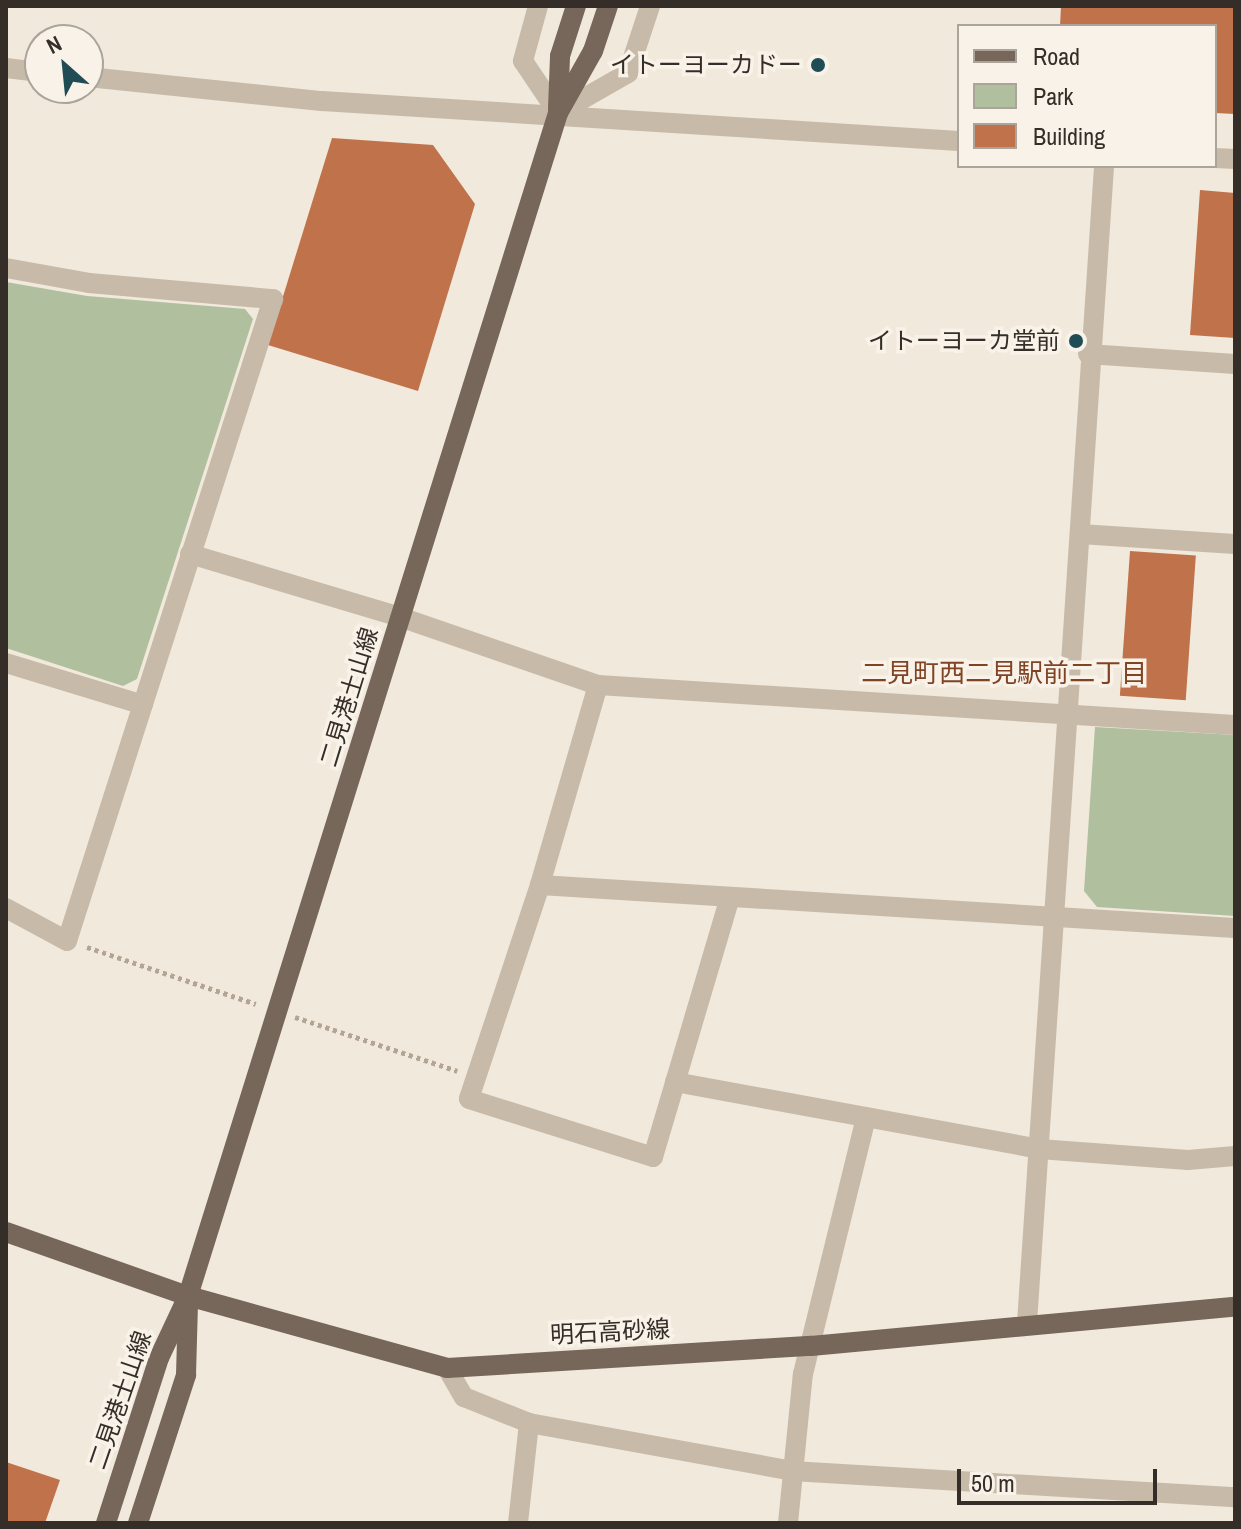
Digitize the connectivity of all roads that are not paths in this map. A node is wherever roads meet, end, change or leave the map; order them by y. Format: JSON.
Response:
{"nodes":[{"id":1,"x":538,"y":6,"type":"edge"},
{"id":2,"x":576,"y":6,"type":"edge"},
{"id":3,"x":608,"y":6,"type":"edge"},
{"id":4,"x":650,"y":6,"type":"edge"},
{"id":5,"x":104,"y":79,"type":"edge"},
{"id":6,"x":558,"y":113,"type":"junction"},
{"id":7,"x":957,"y":141,"type":"edge"},
{"id":8,"x":1104,"y":168,"type":"edge"},
{"id":9,"x":6,"y":268,"type":"edge"},
{"id":10,"x":1088,"y":354,"type":"junction"},
{"id":11,"x":1235,"y":364,"type":"edge"},
{"id":12,"x":1080,"y":534,"type":"junction"},
{"id":13,"x":1235,"y":544,"type":"edge"},
{"id":14,"x":190,"y":554,"type":"junction"},
{"id":15,"x":400,"y":617,"type":"junction"},
{"id":16,"x":6,"y":663,"type":"edge"},
{"id":17,"x":598,"y":685,"type":"junction"},
{"id":18,"x":143,"y":705,"type":"junction"},
{"id":19,"x":1065,"y":713,"type":"junction"},
{"id":20,"x":1235,"y":725,"type":"edge"},
{"id":21,"x":540,"y":885,"type":"junction"},
{"id":22,"x":729,"y":900,"type":"junction"},
{"id":23,"x":6,"y":908,"type":"edge"},
{"id":24,"x":1051,"y":915,"type":"junction"},
{"id":25,"x":1235,"y":928,"type":"edge"},
{"id":26,"x":675,"y":1082,"type":"junction"},
{"id":27,"x":866,"y":1118,"type":"junction"},
{"id":28,"x":1039,"y":1149,"type":"junction"},
{"id":29,"x":1235,"y":1156,"type":"edge"},
{"id":30,"x":6,"y":1232,"type":"edge"},
{"id":31,"x":188,"y":1296,"type":"junction"},
{"id":32,"x":1235,"y":1307,"type":"edge"},
{"id":33,"x":1027,"y":1323,"type":"junction"},
{"id":34,"x":811,"y":1346,"type":"junction"},
{"id":35,"x":447,"y":1368,"type":"junction"},
{"id":36,"x":529,"y":1423,"type":"junction"},
{"id":37,"x":792,"y":1471,"type":"junction"},
{"id":38,"x":1235,"y":1497,"type":"edge"},
{"id":39,"x":106,"y":1523,"type":"edge"},
{"id":40,"x":138,"y":1523,"type":"edge"},
{"id":41,"x":518,"y":1523,"type":"edge"},
{"id":42,"x":788,"y":1523,"type":"edge"}],
"edges":[{"from":1,"to":6,"type":"street"},
{"from":2,"to":6,"type":"main road","name":"二見港土山線"},
{"from":3,"to":6,"type":"main road","name":"二見港土山線"},
{"from":4,"to":6,"type":"street"},
{"from":5,"to":6,"type":"street"},
{"from":6,"to":7,"type":"street"},
{"from":6,"to":15,"type":"main road","name":"二見港土山線"},
{"from":8,"to":10,"type":"street"},
{"from":9,"to":14,"type":"street"},
{"from":10,"to":11,"type":"street"},
{"from":10,"to":12,"type":"street"},
{"from":12,"to":13,"type":"street"},
{"from":12,"to":19,"type":"street"},
{"from":14,"to":15,"type":"street"},
{"from":14,"to":18,"type":"street"},
{"from":15,"to":17,"type":"street"},
{"from":15,"to":31,"type":"main road","name":"二見港土山線"},
{"from":16,"to":18,"type":"street"},
{"from":17,"to":19,"type":"street"},
{"from":17,"to":21,"type":"street"},
{"from":18,"to":23,"type":"street"},
{"from":19,"to":20,"type":"street"},
{"from":19,"to":24,"type":"street"},
{"from":21,"to":22,"type":"street"},
{"from":21,"to":26,"type":"street"},
{"from":22,"to":24,"type":"street"},
{"from":22,"to":26,"type":"street"},
{"from":24,"to":25,"type":"street"},
{"from":24,"to":28,"type":"street"},
{"from":26,"to":27,"type":"street"},
{"from":27,"to":28,"type":"street"},
{"from":27,"to":34,"type":"street"},
{"from":28,"to":29,"type":"street"},
{"from":28,"to":33,"type":"street"},
{"from":30,"to":31,"type":"main road","name":"明石高砂線"},
{"from":31,"to":35,"type":"main road","name":"明石高砂線"},
{"from":31,"to":39,"type":"main road","name":"二見港土山線"},
{"from":31,"to":40,"type":"main road","name":"二見港土山線"},
{"from":32,"to":33,"type":"main road","name":"明石高砂線"},
{"from":33,"to":34,"type":"main road","name":"明石高砂線"},
{"from":34,"to":35,"type":"main road","name":"明石高砂線"},
{"from":34,"to":37,"type":"street"},
{"from":35,"to":36,"type":"street"},
{"from":36,"to":37,"type":"street"},
{"from":36,"to":41,"type":"street"},
{"from":37,"to":38,"type":"street"},
{"from":37,"to":42,"type":"street"}]}
